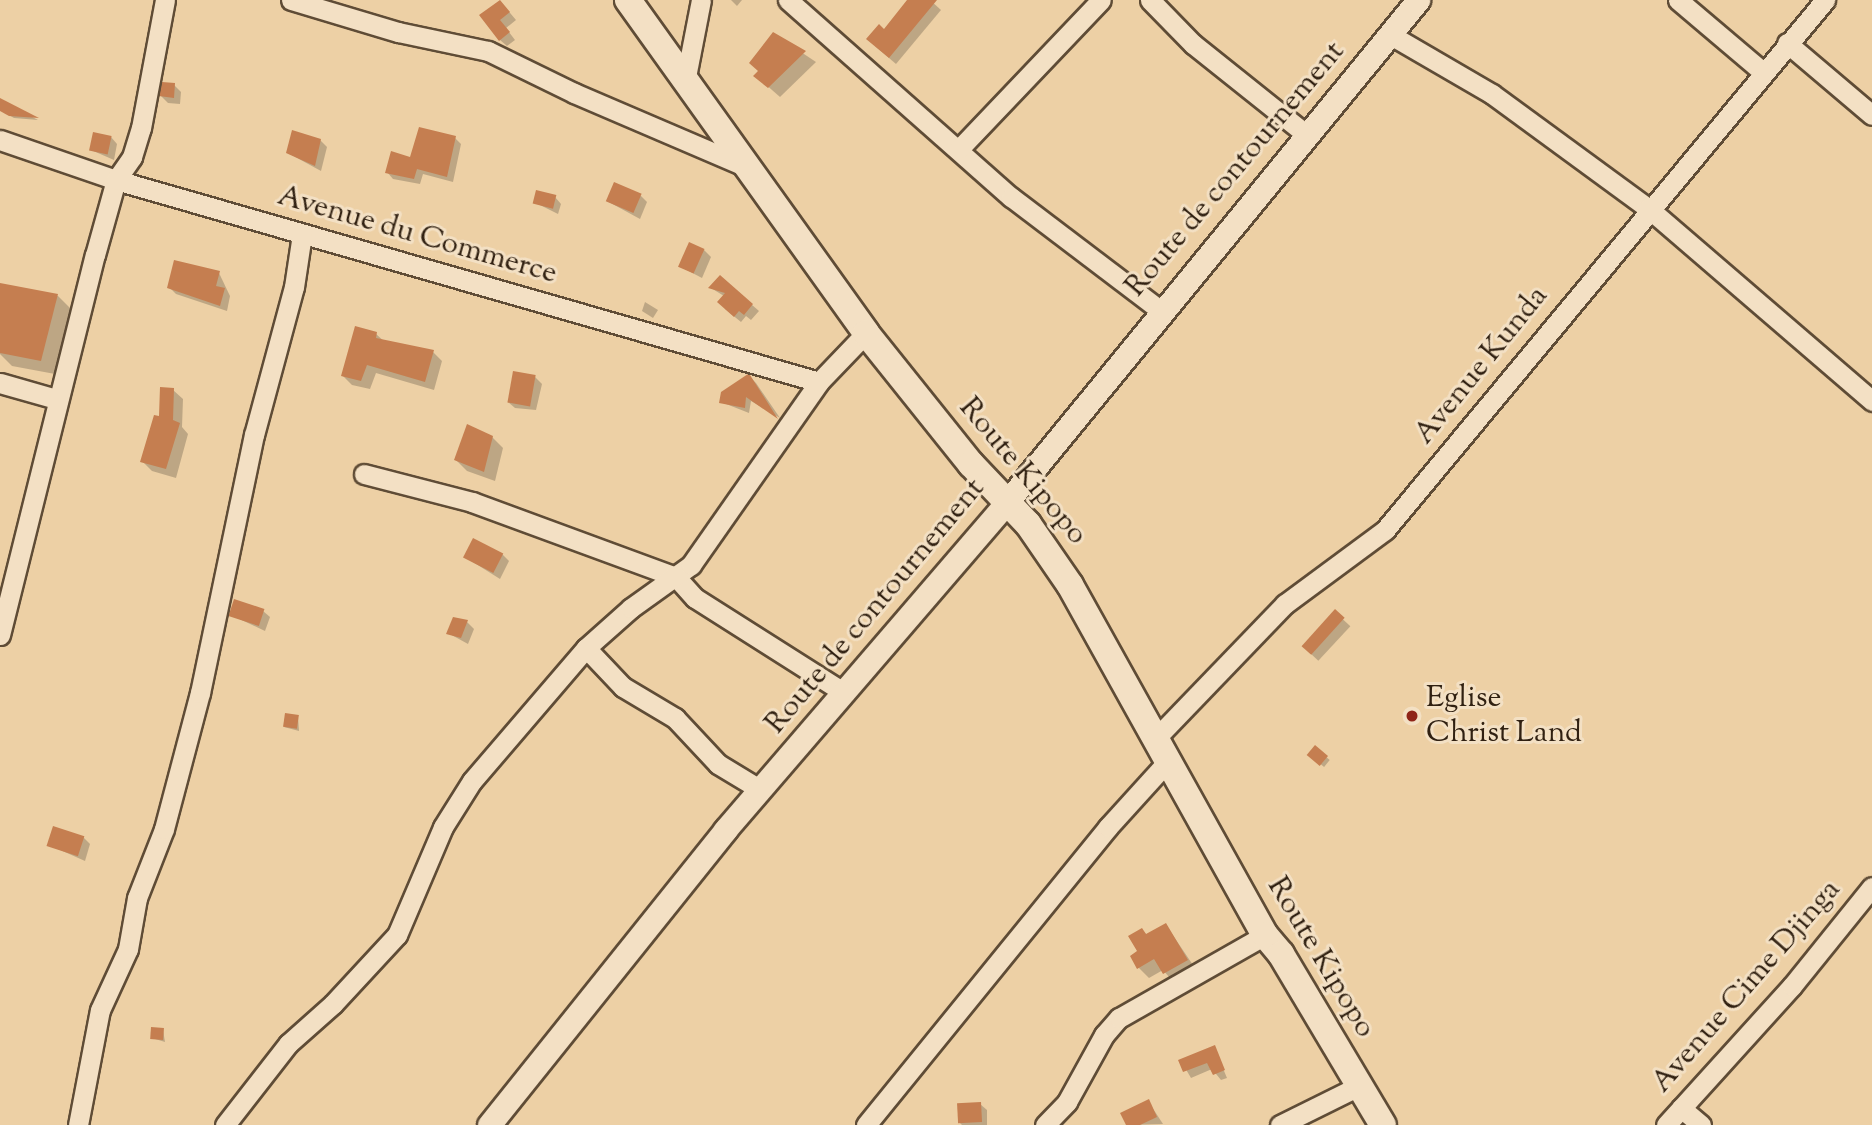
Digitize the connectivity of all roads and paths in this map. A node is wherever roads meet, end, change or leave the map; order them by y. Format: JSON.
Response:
{"nodes":[{"id":1,"x":165,"y":0,"type":"edge"},
{"id":2,"x":291,"y":0,"type":"edge"},
{"id":3,"x":628,"y":0,"type":"edge"},
{"id":4,"x":701,"y":0,"type":"edge"},
{"id":5,"x":788,"y":0,"type":"edge"},
{"id":6,"x":1101,"y":0,"type":"edge"},
{"id":7,"x":1150,"y":0,"type":"edge"},
{"id":8,"x":1418,"y":0,"type":"edge"},
{"id":9,"x":1678,"y":0,"type":"edge"},
{"id":10,"x":1825,"y":0,"type":"edge"},
{"id":11,"x":1389,"y":34,"type":"junction"},
{"id":12,"x":1787,"y":43,"type":"junction"},
{"id":13,"x":1763,"y":72,"type":"junction"},
{"id":14,"x":686,"y":77,"type":"junction"},
{"id":15,"x":1872,"y":115,"type":"edge"},
{"id":16,"x":1307,"y":135,"type":"junction"},
{"id":17,"x":0,"y":141,"type":"edge"},
{"id":18,"x":960,"y":148,"type":"junction"},
{"id":19,"x":748,"y":167,"type":"junction"},
{"id":20,"x":116,"y":180,"type":"junction"},
{"id":21,"x":1648,"y":208,"type":"junction"},
{"id":22,"x":302,"y":234,"type":"junction"},
{"id":23,"x":1160,"y":310,"type":"junction"},
{"id":24,"x":866,"y":333,"type":"junction"},
{"id":25,"x":820,"y":382,"type":"junction"},
{"id":26,"x":0,"y":383,"type":"edge"},
{"id":27,"x":56,"y":399,"type":"junction"},
{"id":28,"x":1872,"y":401,"type":"edge"},
{"id":29,"x":363,"y":474,"type":"dead end"},
{"id":30,"x":1007,"y":502,"type":"junction"},
{"id":31,"x":676,"y":577,"type":"junction"},
{"id":32,"x":3,"y":610,"type":"edge"},
{"id":33,"x":0,"y":635,"type":"edge"},
{"id":34,"x":586,"y":648,"type":"junction"},
{"id":35,"x":843,"y":692,"type":"junction"},
{"id":36,"x":1161,"y":751,"type":"junction"},
{"id":37,"x":761,"y":790,"type":"junction"},
{"id":38,"x":1872,"y":887,"type":"edge"},
{"id":39,"x":1265,"y":935,"type":"junction"},
{"id":40,"x":1359,"y":1086,"type":"junction"},
{"id":41,"x":1681,"y":1108,"type":"junction"},
{"id":42,"x":78,"y":1125,"type":"edge"},
{"id":43,"x":225,"y":1125,"type":"edge"},
{"id":44,"x":489,"y":1125,"type":"edge"},
{"id":45,"x":866,"y":1125,"type":"edge"},
{"id":46,"x":1045,"y":1125,"type":"edge"},
{"id":47,"x":1280,"y":1125,"type":"edge"},
{"id":48,"x":1383,"y":1125,"type":"edge"},
{"id":49,"x":1666,"y":1125,"type":"edge"},
{"id":50,"x":1701,"y":1125,"type":"edge"}],
"edges":[{"from":1,"to":20,"type":"street"},
{"from":2,"to":19,"type":"street"},
{"from":3,"to":14,"type":"main road","name":"Route Kipopo"},
{"from":4,"to":14,"type":"street"},
{"from":5,"to":18,"type":"street"},
{"from":6,"to":18,"type":"street"},
{"from":7,"to":16,"type":"street"},
{"from":8,"to":11,"type":"street","name":"Route de contournement"},
{"from":9,"to":13,"type":"street"},
{"from":10,"to":12,"type":"street","name":"Avenue Kunda"},
{"from":11,"to":16,"type":"street","name":"Route de contournement"},
{"from":11,"to":21,"type":"street"},
{"from":12,"to":13,"type":"street","name":"Avenue Kunda"},
{"from":12,"to":15,"type":"street"},
{"from":13,"to":21,"type":"street","name":"Avenue Kunda"},
{"from":14,"to":19,"type":"main road","name":"Route Kipopo"},
{"from":16,"to":23,"type":"street","name":"Route de contournement"},
{"from":17,"to":20,"type":"street","name":"Avenue du Commerce"},
{"from":18,"to":23,"type":"street"},
{"from":19,"to":24,"type":"main road","name":"Route Kipopo"},
{"from":20,"to":22,"type":"street","name":"Avenue du Commerce"},
{"from":20,"to":27,"type":"street"},
{"from":21,"to":28,"type":"street"},
{"from":21,"to":36,"type":"street","name":"Avenue Kunda"},
{"from":22,"to":25,"type":"street","name":"Avenue du Commerce"},
{"from":22,"to":42,"type":"street"},
{"from":23,"to":30,"type":"street","name":"Route de contournement"},
{"from":24,"to":25,"type":"street"},
{"from":24,"to":30,"type":"main road","name":"Route Kipopo"},
{"from":25,"to":31,"type":"street"},
{"from":26,"to":27,"type":"street"},
{"from":27,"to":32,"type":"street"},
{"from":29,"to":31,"type":"street"},
{"from":30,"to":35,"type":"street","name":"Route de contournement"},
{"from":30,"to":36,"type":"main road","name":"Route Kipopo"},
{"from":31,"to":34,"type":"street"},
{"from":31,"to":35,"type":"street"},
{"from":32,"to":33,"type":"street"},
{"from":34,"to":37,"type":"street"},
{"from":34,"to":43,"type":"street"},
{"from":35,"to":37,"type":"street","name":"Route de contournement"},
{"from":36,"to":39,"type":"main road","name":"Route Kipopo"},
{"from":36,"to":45,"type":"street","name":"Avenue Kunda"},
{"from":37,"to":44,"type":"street","name":"Route de contournement"},
{"from":38,"to":41,"type":"street","name":"Avenue Cime Djinga"},
{"from":39,"to":40,"type":"main road","name":"Route Kipopo"},
{"from":39,"to":46,"type":"street"},
{"from":40,"to":47,"type":"street"},
{"from":40,"to":48,"type":"main road","name":"Route Kipopo"},
{"from":41,"to":49,"type":"street","name":"Avenue Cime Djinga"},
{"from":41,"to":50,"type":"street"}]}
